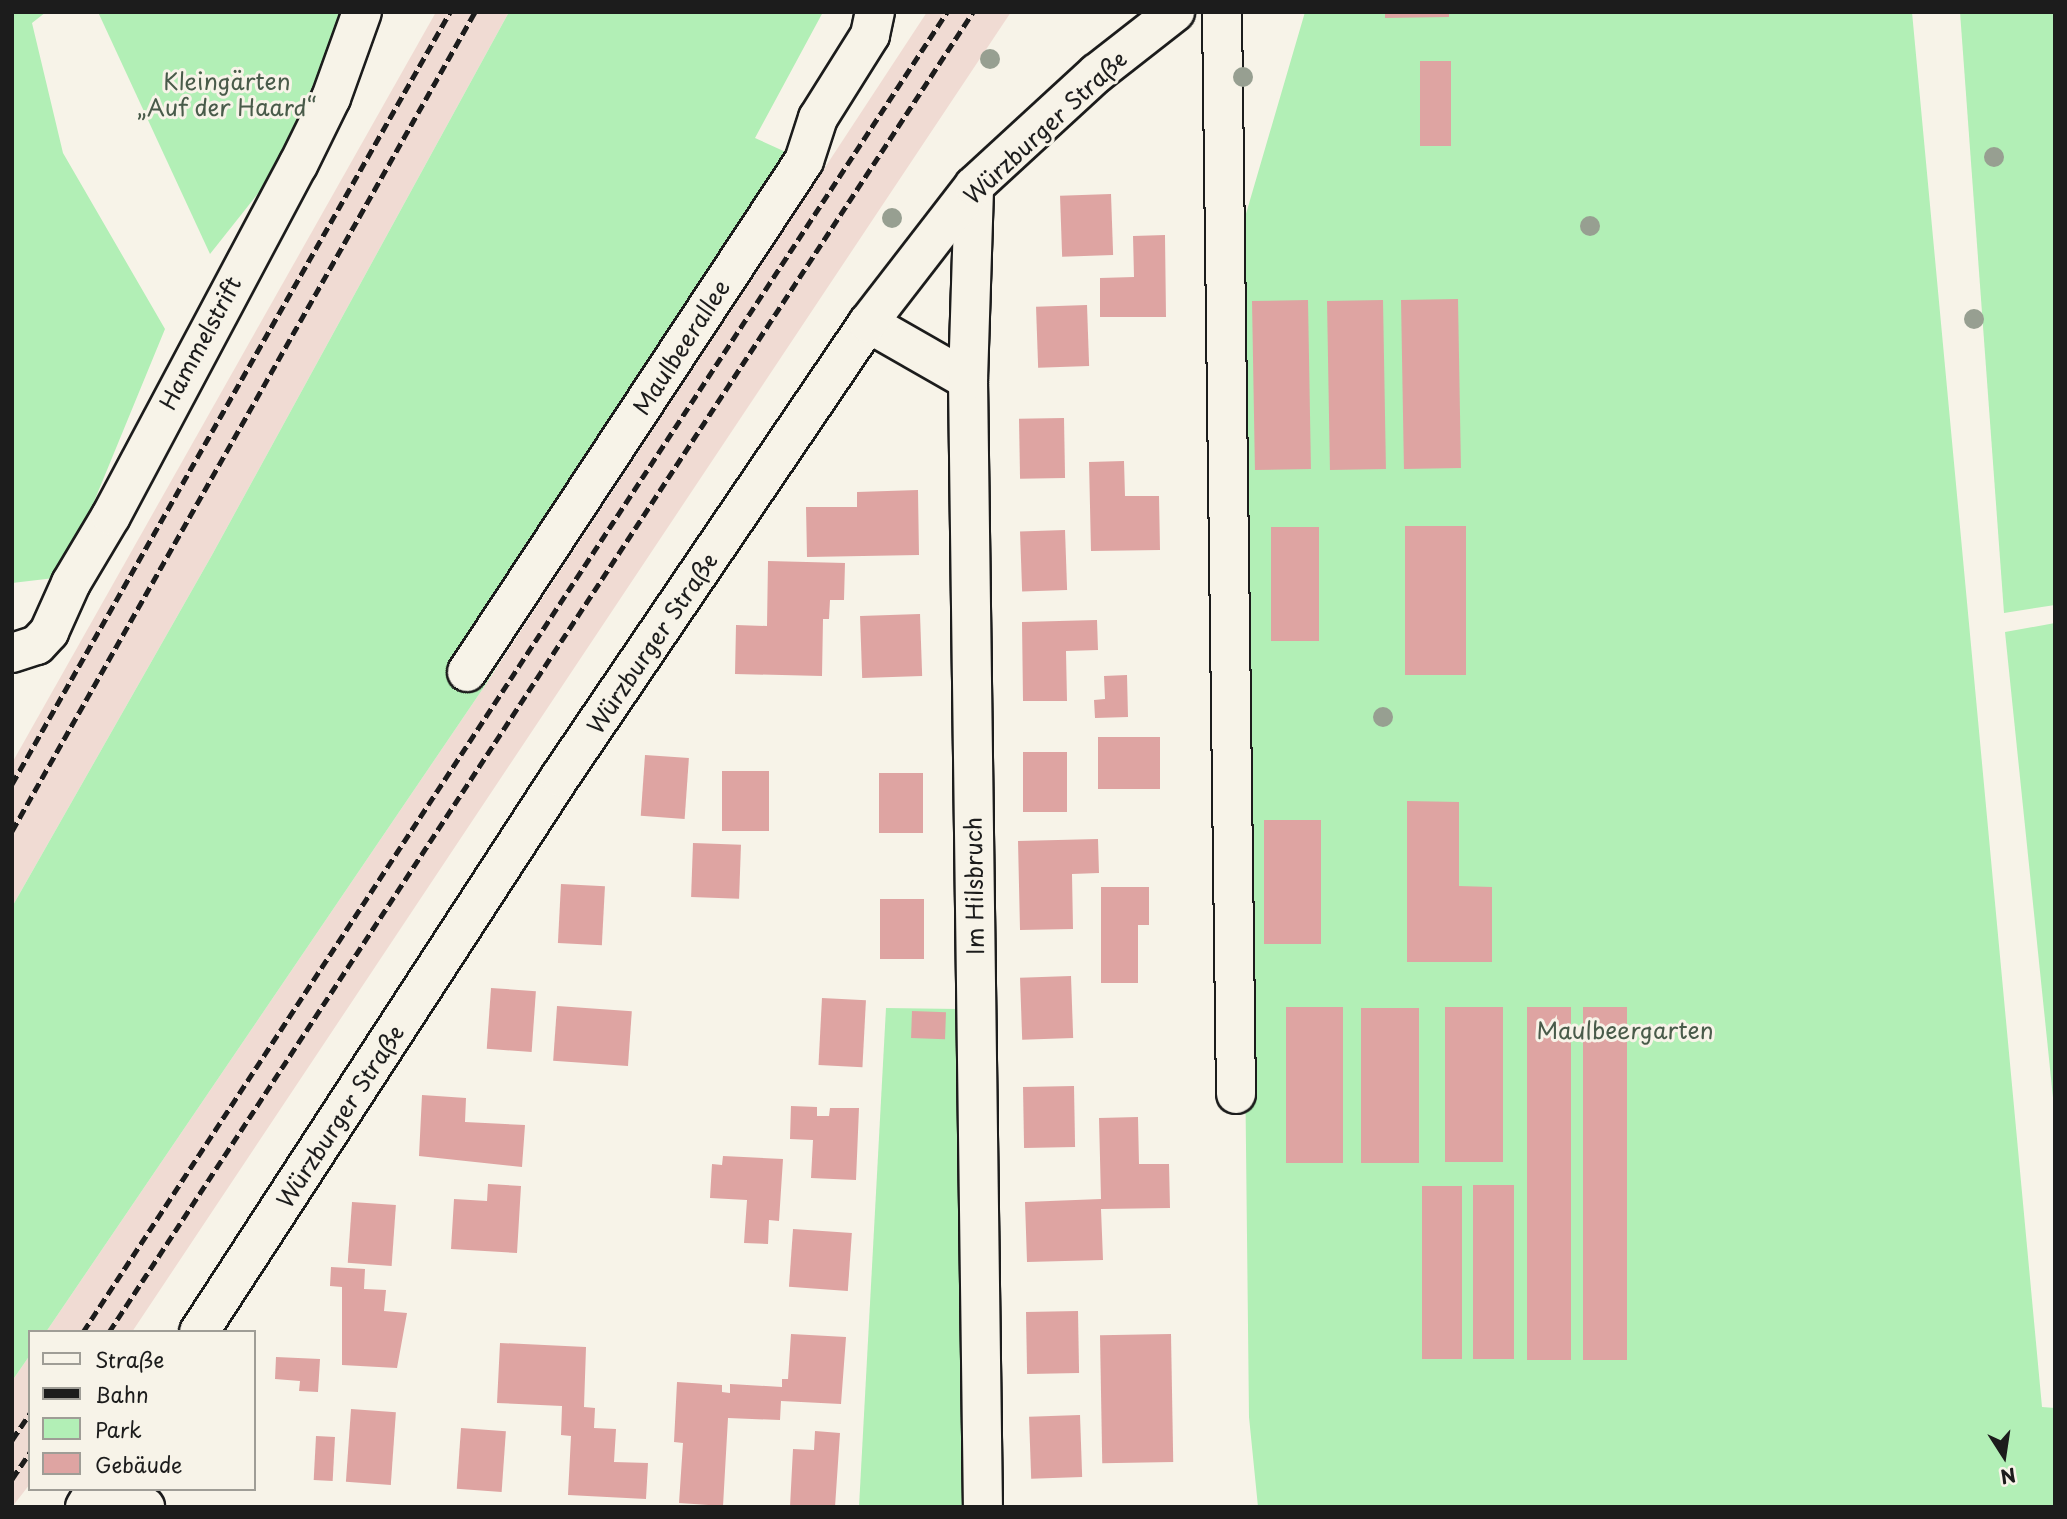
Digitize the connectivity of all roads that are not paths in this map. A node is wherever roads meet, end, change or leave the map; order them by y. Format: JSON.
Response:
{"nodes":[{"id":1,"x":362,"y":12,"type":"edge"},
{"id":2,"x":874,"y":12,"type":"edge"},
{"id":3,"x":1175,"y":12,"type":"edge"},
{"id":4,"x":1222,"y":12,"type":"edge"},
{"id":5,"x":974,"y":186,"type":"junction"},
{"id":6,"x":869,"y":323,"type":"junction"},
{"id":7,"x":968,"y":380,"type":"junction"},
{"id":8,"x":12,"y":653,"type":"edge"},
{"id":9,"x":467,"y":671,"type":"dead end"},
{"id":10,"x":1236,"y":1094,"type":"dead end"},
{"id":11,"x":200,"y":1330,"type":"edge"},
{"id":12,"x":95,"y":1491,"type":"edge"},
{"id":13,"x":117,"y":1491,"type":"edge"},
{"id":14,"x":85,"y":1507,"type":"edge"},
{"id":15,"x":145,"y":1507,"type":"edge"},
{"id":16,"x":983,"y":1507,"type":"edge"}],
"edges":[{"from":1,"to":8,"type":"street","name":"Hammelstrift"},
{"from":2,"to":9,"type":"street","name":"Maulbeerallee"},
{"from":3,"to":5,"type":"street","name":"Würzburger Straße"},
{"from":4,"to":10,"type":"street"},
{"from":5,"to":6,"type":"street","name":"Würzburger Straße"},
{"from":5,"to":7,"type":"street","name":"Im Hilsbruch"},
{"from":6,"to":7,"type":"street"},
{"from":6,"to":11,"type":"street","name":"Würzburger Straße"},
{"from":7,"to":16,"type":"street","name":"Im Hilsbruch"},
{"from":12,"to":14,"type":"street"},
{"from":13,"to":15,"type":"street"}]}
